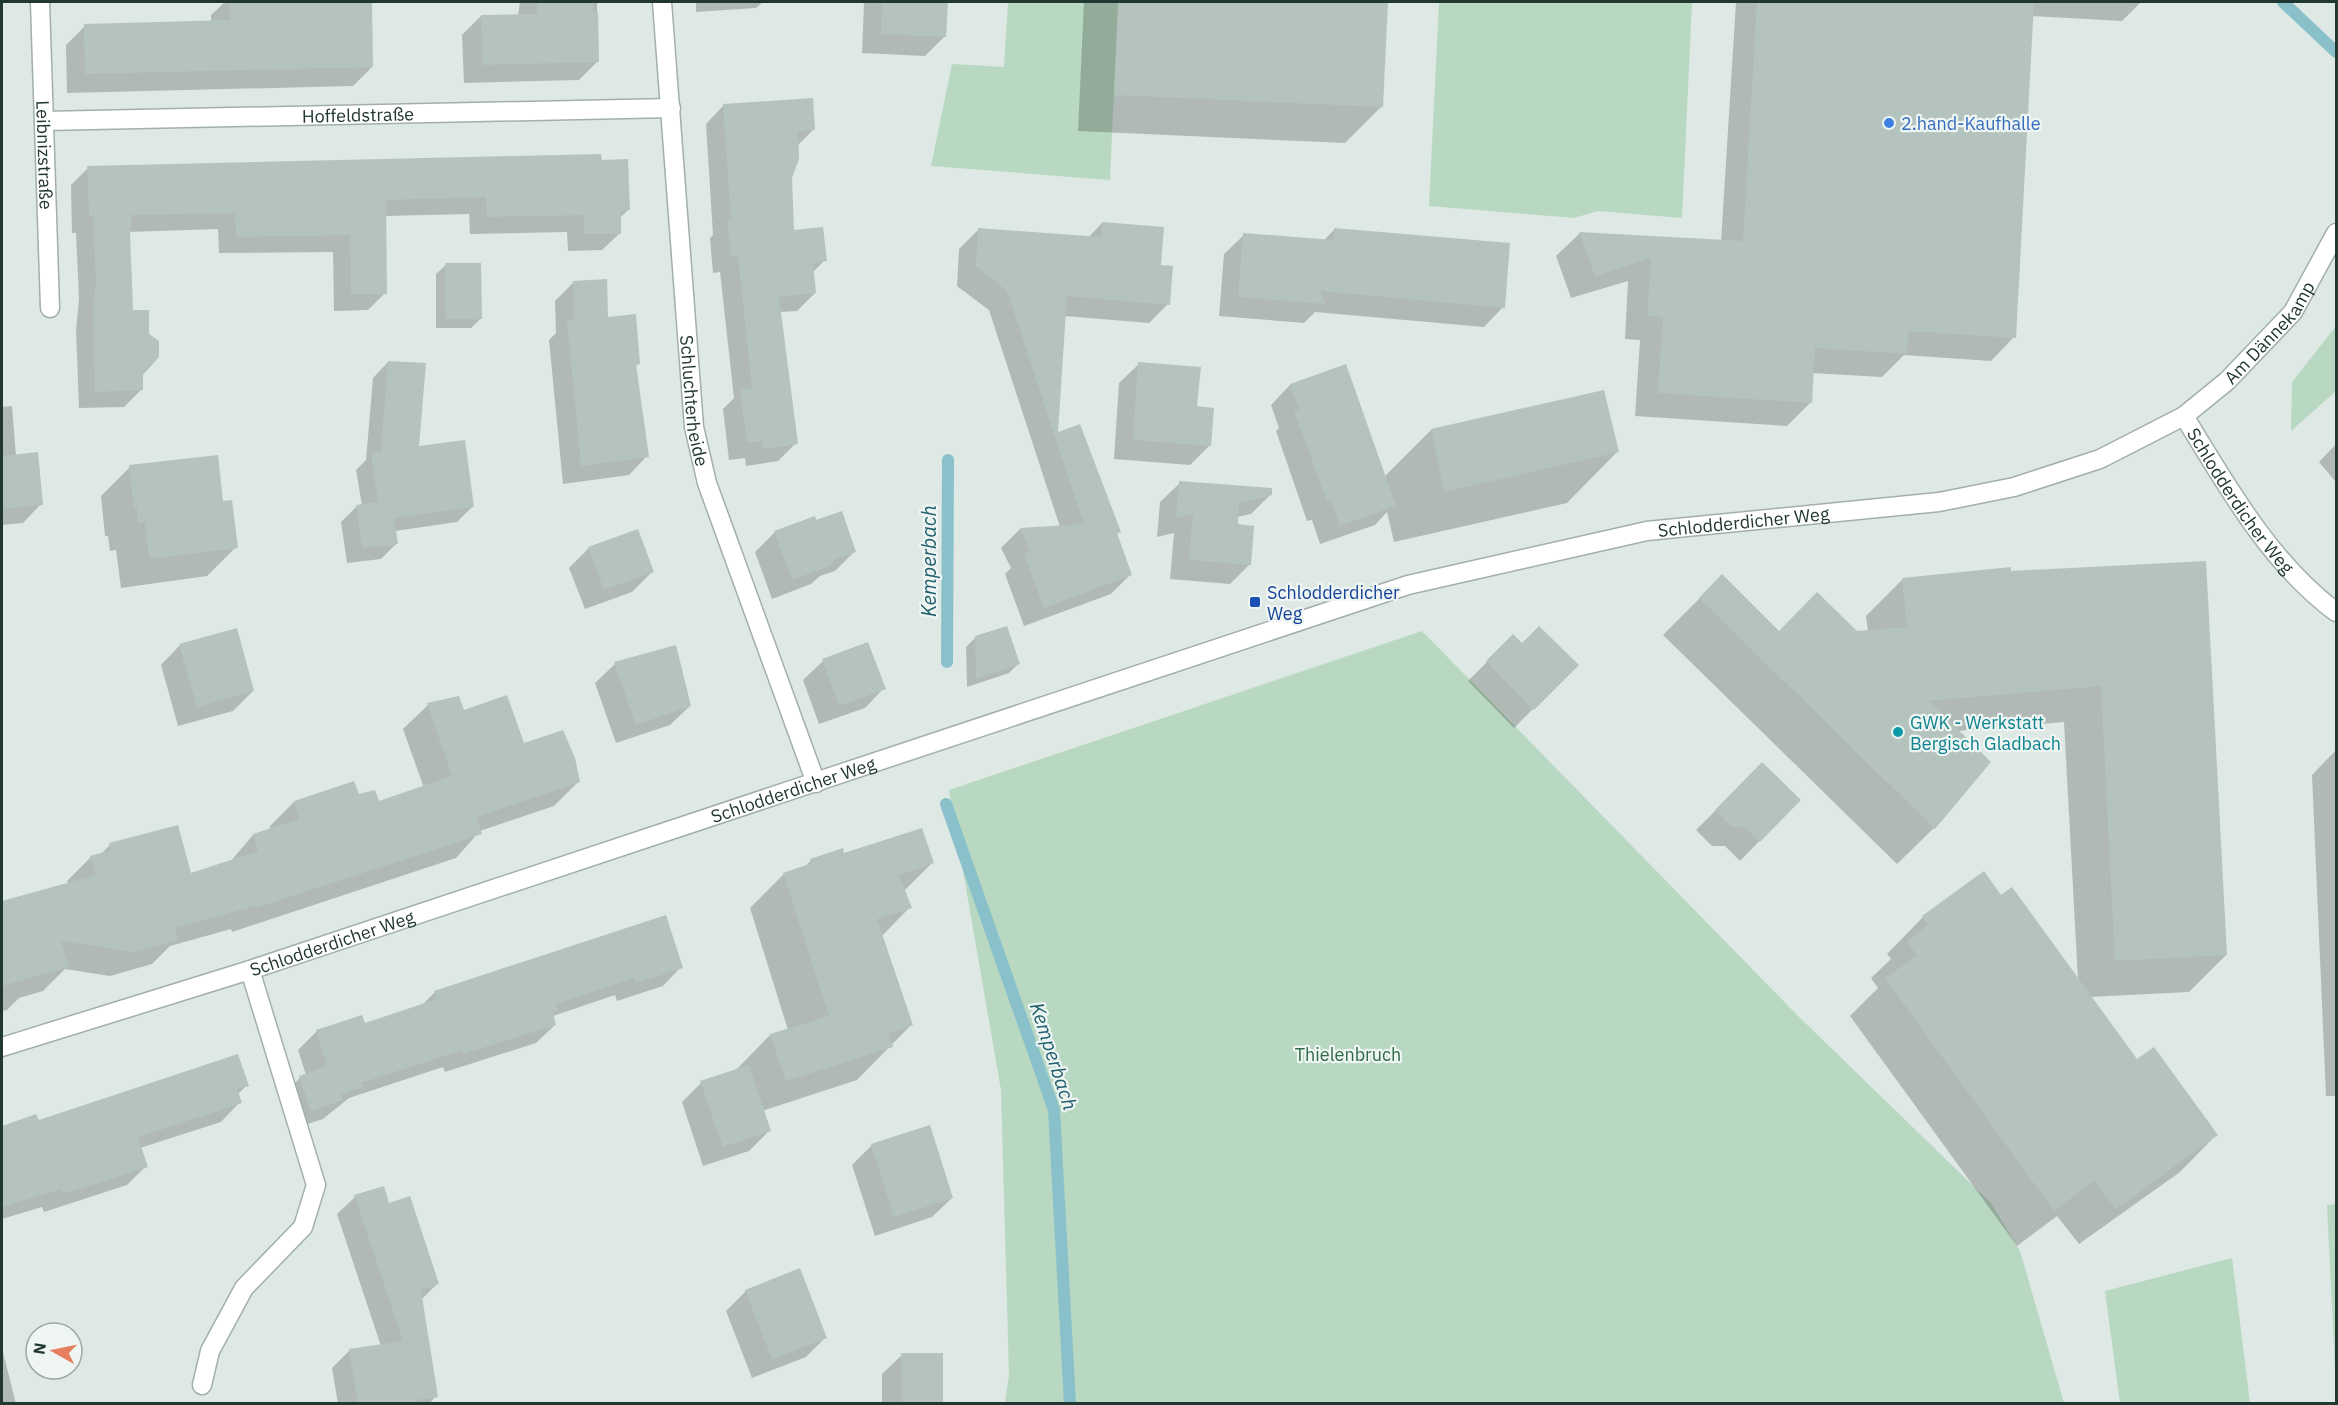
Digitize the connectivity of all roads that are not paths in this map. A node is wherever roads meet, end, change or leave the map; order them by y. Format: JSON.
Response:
{"nodes":[{"id":1,"x":40,"y":2,"type":"edge"},
{"id":2,"x":662,"y":2,"type":"edge"},
{"id":3,"x":671,"y":108,"type":"junction"},
{"id":4,"x":44,"y":121,"type":"junction"},
{"id":5,"x":2337,"y":233,"type":"edge"},
{"id":6,"x":50,"y":308,"type":"dead end"},
{"id":7,"x":2184,"y":416,"type":"junction"},
{"id":8,"x":2337,"y":612,"type":"edge"},
{"id":9,"x":816,"y":783,"type":"junction"},
{"id":10,"x":250,"y":970,"type":"junction"},
{"id":11,"x":2,"y":1047,"type":"edge"},
{"id":12,"x":202,"y":1385,"type":"dead end"}],
"edges":[{"from":1,"to":4,"type":"street","name":"Leibnizstraße"},
{"from":2,"to":3,"type":"street","name":"Schluchterheide"},
{"from":3,"to":4,"type":"street","name":"Hoffeldstraße"},
{"from":3,"to":9,"type":"street","name":"Schluchterheide"},
{"from":4,"to":6,"type":"street","name":"Leibnizstraße"},
{"from":5,"to":7,"type":"street","name":"Am Dännekamp"},
{"from":7,"to":8,"type":"street","name":"Schlodderdicher Weg"},
{"from":7,"to":9,"type":"street","name":"Schlodderdicher Weg"},
{"from":9,"to":10,"type":"street","name":"Schlodderdicher Weg"},
{"from":10,"to":11,"type":"street","name":"Schlodderdicher Weg"},
{"from":10,"to":12,"type":"street"}]}
